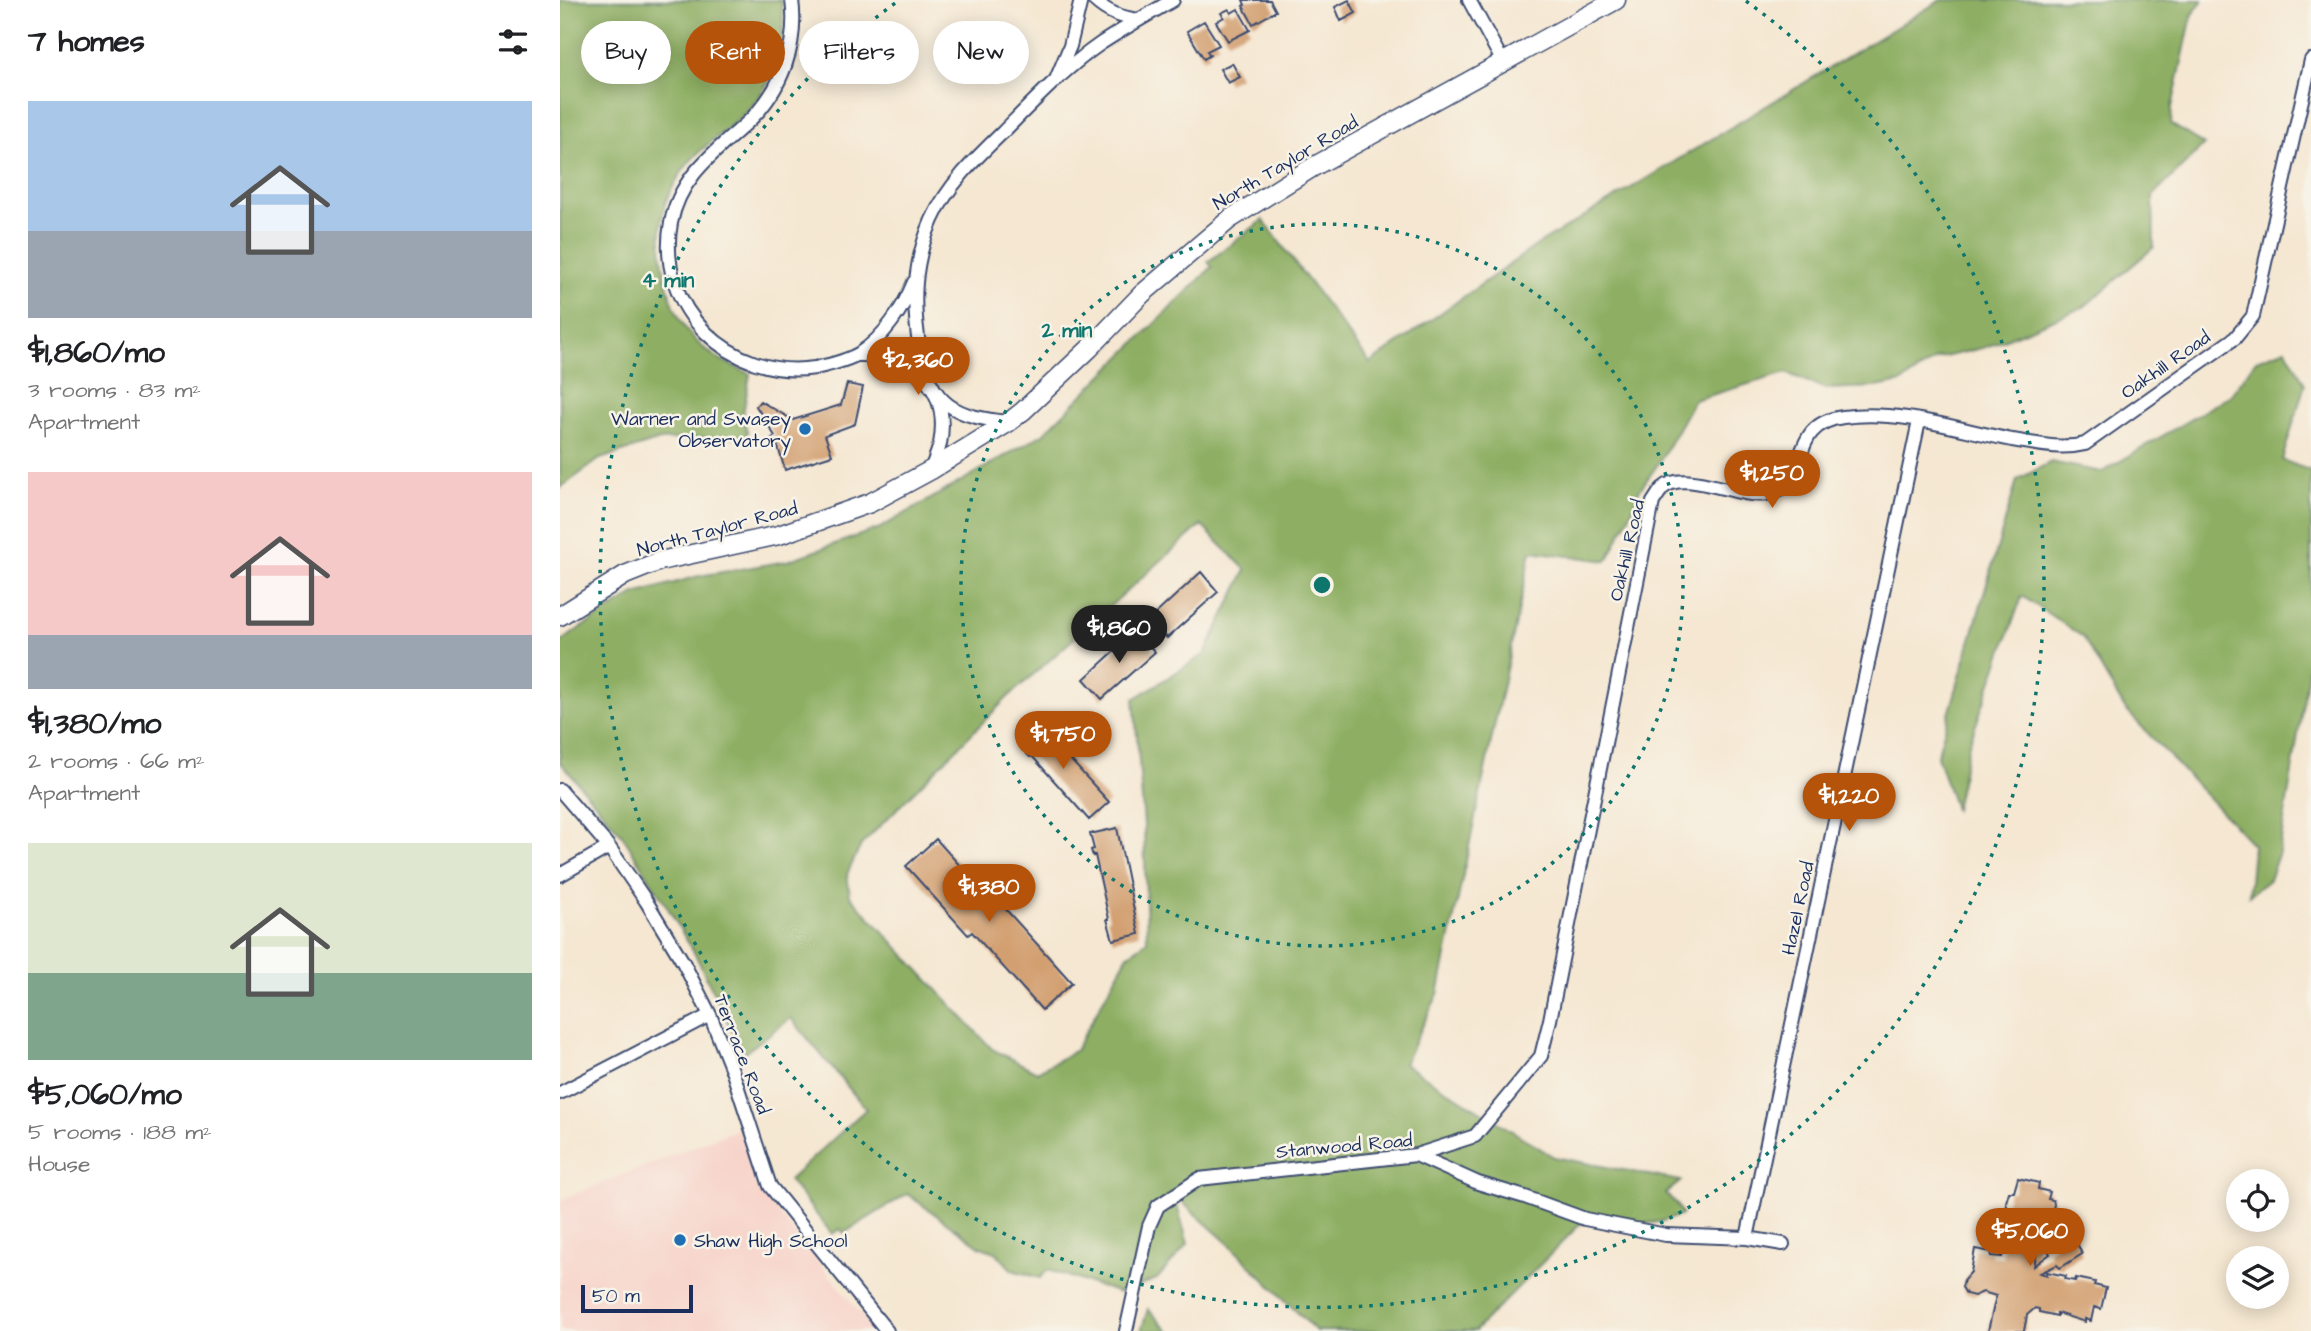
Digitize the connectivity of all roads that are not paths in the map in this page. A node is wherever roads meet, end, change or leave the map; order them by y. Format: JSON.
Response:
{"nodes":[{"id":1,"x":792,"y":0,"type":"edge"},
{"id":2,"x":1081,"y":0,"type":"edge"},
{"id":3,"x":1094,"y":0,"type":"edge"},
{"id":4,"x":1173,"y":0,"type":"edge"},
{"id":5,"x":1469,"y":0,"type":"edge"},
{"id":6,"x":1616,"y":0,"type":"edge"},
{"id":7,"x":1139,"y":20,"type":"junction"},
{"id":8,"x":2311,"y":60,"type":"edge"},
{"id":9,"x":1503,"y":62,"type":"junction"},
{"id":10,"x":1055,"y":81,"type":"junction"},
{"id":11,"x":914,"y":282,"type":"junction"},
{"id":12,"x":858,"y":355,"type":"junction"},
{"id":13,"x":932,"y":387,"type":"junction"},
{"id":14,"x":1919,"y":421,"type":"junction"},
{"id":15,"x":1009,"y":422,"type":"junction"},
{"id":16,"x":931,"y":470,"type":"junction"},
{"id":17,"x":560,"y":616,"type":"edge"},
{"id":18,"x":560,"y":790,"type":"edge"},
{"id":19,"x":609,"y":848,"type":"junction"},
{"id":20,"x":560,"y":875,"type":"edge"},
{"id":21,"x":710,"y":1015,"type":"junction"},
{"id":22,"x":560,"y":1093,"type":"edge"},
{"id":23,"x":1416,"y":1155,"type":"junction"},
{"id":24,"x":1747,"y":1238,"type":"junction"},
{"id":25,"x":1783,"y":1244,"type":"dead end"},
{"id":26,"x":887,"y":1331,"type":"edge"},
{"id":27,"x":1126,"y":1331,"type":"edge"}],
"edges":[{"from":1,"to":12,"type":"street"},
{"from":2,"to":10,"type":"street"},
{"from":3,"to":7,"type":"street"},
{"from":4,"to":7,"type":"street"},
{"from":5,"to":9,"type":"street"},
{"from":6,"to":9,"type":"street","name":"North Taylor Road"},
{"from":7,"to":10,"type":"street"},
{"from":8,"to":14,"type":"street","name":"Oakhill Road"},
{"from":9,"to":15,"type":"street","name":"North Taylor Road"},
{"from":10,"to":11,"type":"street"},
{"from":11,"to":12,"type":"street"},
{"from":11,"to":13,"type":"street"},
{"from":12,"to":13,"type":"street"},
{"from":13,"to":15,"type":"street"},
{"from":13,"to":16,"type":"street"},
{"from":14,"to":23,"type":"street","name":"Oakhill Road"},
{"from":14,"to":24,"type":"street","name":"Hazel Road"},
{"from":15,"to":16,"type":"street","name":"North Taylor Road"},
{"from":16,"to":17,"type":"street","name":"North Taylor Road"},
{"from":18,"to":19,"type":"street","name":"Terrace Road"},
{"from":19,"to":20,"type":"street"},
{"from":19,"to":21,"type":"street","name":"Terrace Road"},
{"from":21,"to":22,"type":"street"},
{"from":21,"to":26,"type":"street","name":"Terrace Road"},
{"from":23,"to":24,"type":"street","name":"Stanwood Road"},
{"from":23,"to":27,"type":"street","name":"Stanwood Road"},
{"from":24,"to":25,"type":"street","name":"Stanwood Road"}]}
